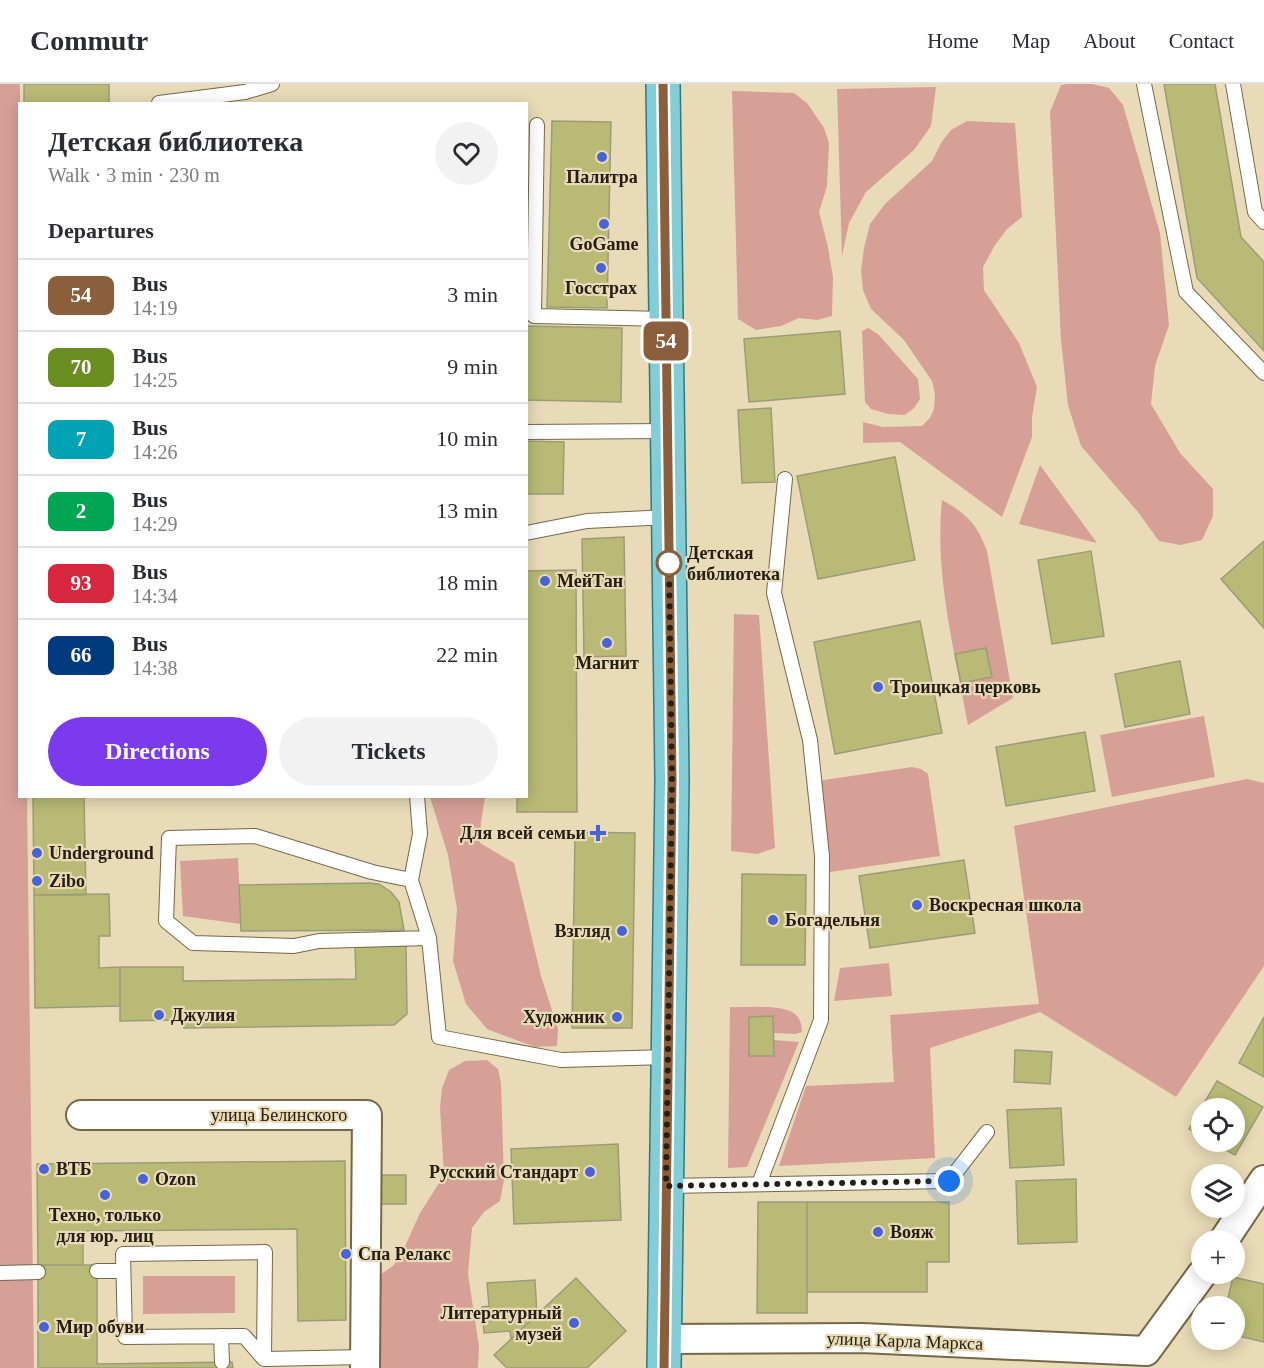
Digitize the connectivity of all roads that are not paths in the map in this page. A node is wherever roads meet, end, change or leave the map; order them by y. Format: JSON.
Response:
{"nodes":[{"id":1,"x":272,"y":84,"type":"edge"},
{"id":2,"x":663,"y":84,"type":"edge"},
{"id":3,"x":1144,"y":84,"type":"edge"},
{"id":4,"x":1233,"y":84,"type":"edge"},
{"id":5,"x":167,"y":102,"type":"edge"},
{"id":6,"x":537,"y":125,"type":"dead end"},
{"id":7,"x":1264,"y":222,"type":"edge"},
{"id":8,"x":666,"y":320,"type":"junction"},
{"id":9,"x":1264,"y":374,"type":"edge"},
{"id":10,"x":668,"y":431,"type":"junction"},
{"id":11,"x":528,"y":432,"type":"edge"},
{"id":12,"x":785,"y":479,"type":"dead end"},
{"id":13,"x":669,"y":517,"type":"junction"},
{"id":14,"x":528,"y":533,"type":"edge"},
{"id":15,"x":417,"y":798,"type":"edge"},
{"id":16,"x":411,"y":880,"type":"junction"},
{"id":17,"x":429,"y":938,"type":"junction"},
{"id":18,"x":668,"y":1057,"type":"junction"},
{"id":19,"x":81,"y":1114,"type":"dead end"},
{"id":20,"x":987,"y":1132,"type":"dead end"},
{"id":21,"x":1264,"y":1180,"type":"edge"},
{"id":22,"x":759,"y":1184,"type":"junction"},
{"id":23,"x":666,"y":1186,"type":"junction"},
{"id":24,"x":1231,"y":1230,"type":"edge"},
{"id":25,"x":97,"y":1271,"type":"dead end"},
{"id":26,"x":123,"y":1271,"type":"junction"},
{"id":27,"x":38,"y":1272,"type":"dead end"},
{"id":28,"x":0,"y":1273,"type":"edge"},
{"id":29,"x":1196,"y":1284,"type":"edge"},
{"id":30,"x":221,"y":1336,"type":"junction"},
{"id":31,"x":664,"y":1353,"type":"edge"},
{"id":32,"x":264,"y":1359,"type":"junction"},
{"id":33,"x":1148,"y":1360,"type":"edge"},
{"id":34,"x":222,"y":1362,"type":"dead end"},
{"id":35,"x":365,"y":1363,"type":"edge"}],
"edges":[{"from":1,"to":5,"type":"lane"},
{"from":2,"to":8,"type":"main road"},
{"from":3,"to":9,"type":"lane"},
{"from":4,"to":7,"type":"lane"},
{"from":6,"to":8,"type":"lane"},
{"from":8,"to":10,"type":"main road"},
{"from":10,"to":11,"type":"lane"},
{"from":10,"to":13,"type":"main road"},
{"from":12,"to":22,"type":"lane"},
{"from":13,"to":14,"type":"lane"},
{"from":13,"to":18,"type":"main road"},
{"from":15,"to":16,"type":"lane"},
{"from":16,"to":17,"type":"lane"},
{"from":16,"to":17,"type":"lane"},
{"from":17,"to":18,"type":"lane"},
{"from":18,"to":23,"type":"main road"},
{"from":19,"to":35,"type":"street","name":"улица Белинского"},
{"from":20,"to":22,"type":"lane"},
{"from":21,"to":24,"type":"street"},
{"from":22,"to":23,"type":"lane"},
{"from":23,"to":31,"type":"main road"},
{"from":25,"to":26,"type":"lane"},
{"from":26,"to":30,"type":"lane"},
{"from":26,"to":32,"type":"lane"},
{"from":27,"to":28,"type":"lane"},
{"from":29,"to":33,"type":"street"},
{"from":30,"to":32,"type":"lane"},
{"from":30,"to":34,"type":"lane"},
{"from":31,"to":33,"type":"street","name":"улица Карла Маркса"},
{"from":32,"to":35,"type":"lane"}]}
